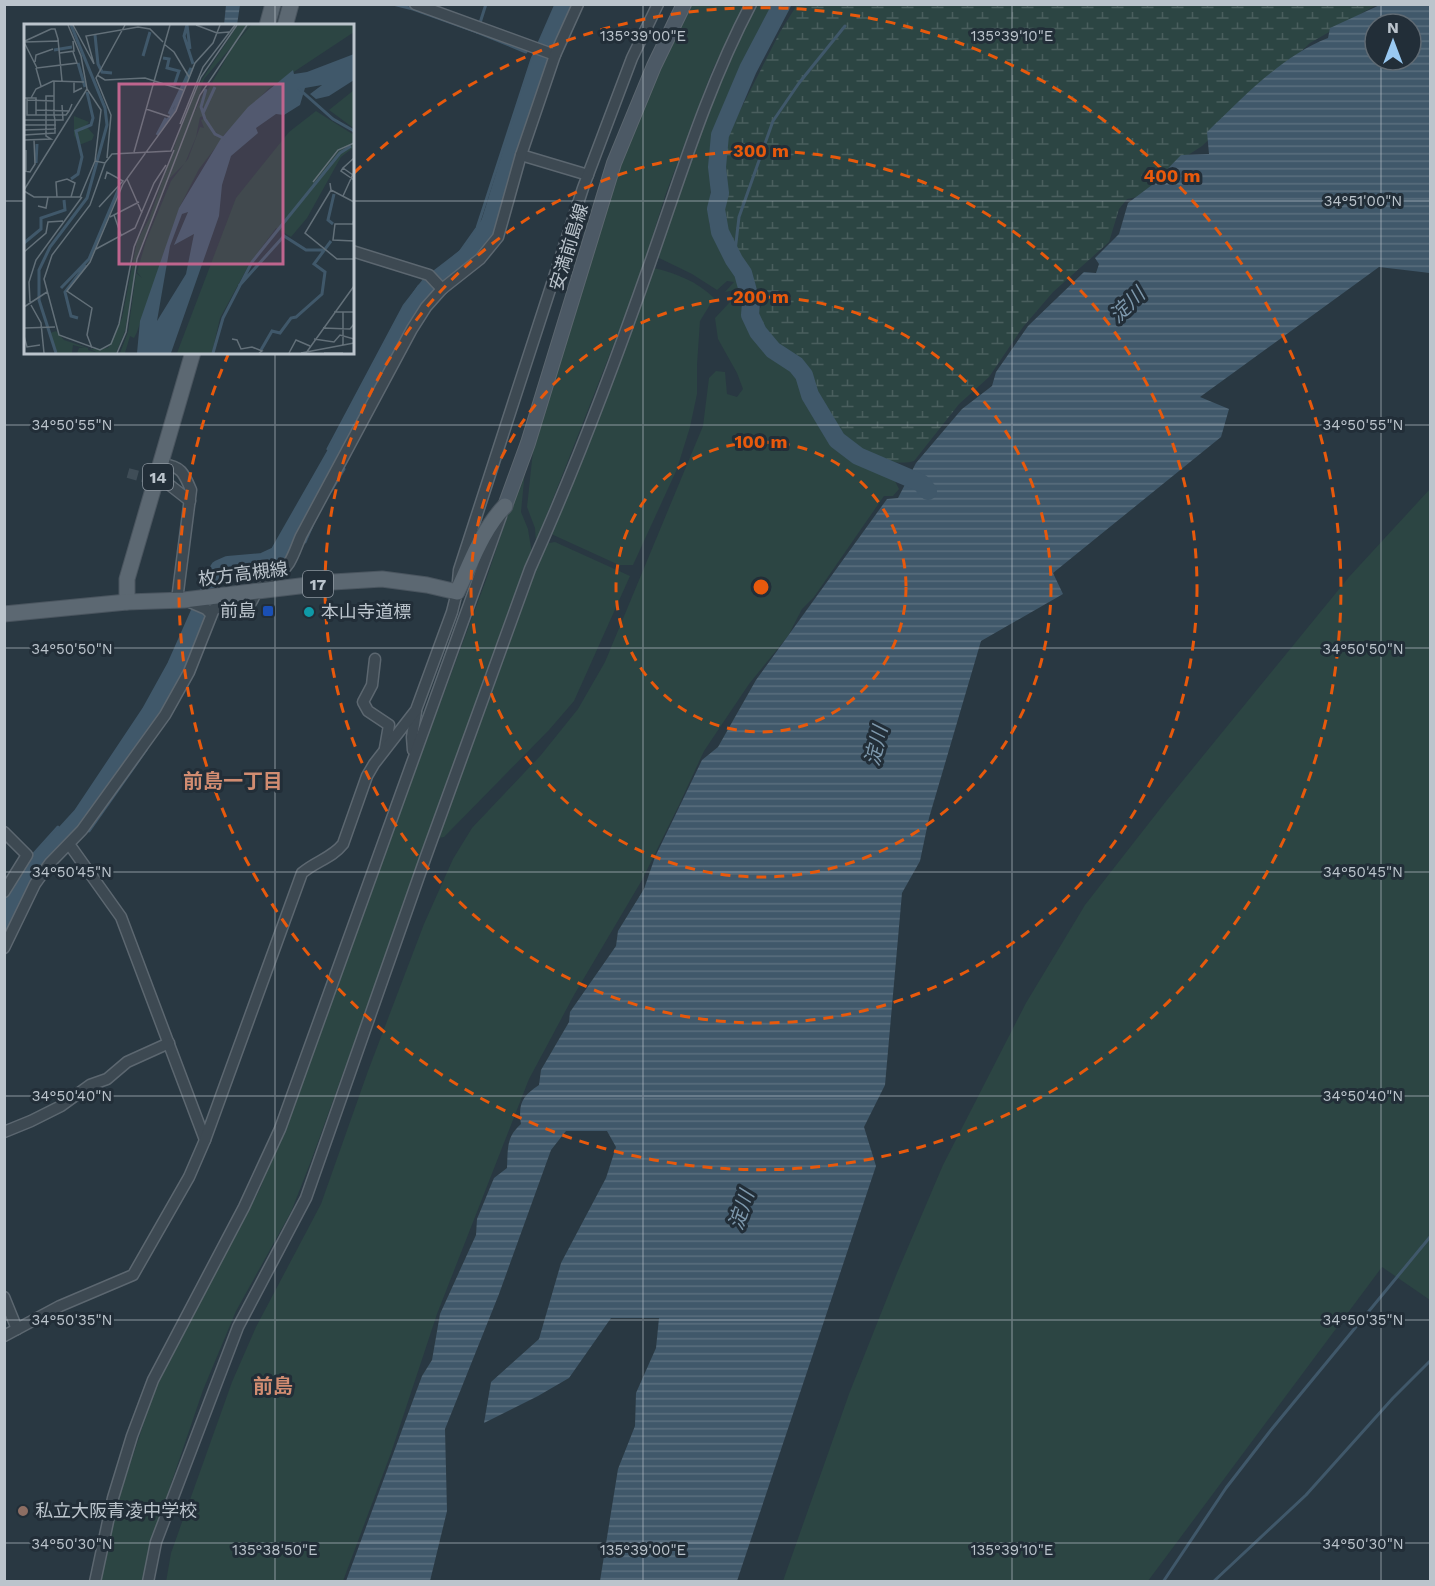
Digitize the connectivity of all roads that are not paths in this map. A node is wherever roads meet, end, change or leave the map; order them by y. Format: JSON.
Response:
{"nodes":[{"id":1,"x":273,"y":4,"type":"edge"},
{"id":2,"x":291,"y":4,"type":"edge"},
{"id":3,"x":415,"y":4,"type":"edge"},
{"id":4,"x":578,"y":4,"type":"edge"},
{"id":5,"x":658,"y":4,"type":"edge"},
{"id":6,"x":684,"y":4,"type":"edge"},
{"id":7,"x":751,"y":4,"type":"edge"},
{"id":8,"x":268,"y":24,"type":"edge"},
{"id":9,"x":286,"y":24,"type":"edge"},
{"id":10,"x":555,"y":55,"type":"junction"},
{"id":11,"x":521,"y":155,"type":"junction"},
{"id":12,"x":588,"y":175,"type":"junction"},
{"id":13,"x":354,"y":252,"type":"edge"},
{"id":14,"x":442,"y":289,"type":"junction"},
{"id":15,"x":192,"y":354,"type":"edge"},
{"id":16,"x":162,"y":464,"type":"junction"},
{"id":17,"x":167,"y":483,"type":"tunnel mouth"},
{"id":18,"x":190,"y":501,"type":"junction"},
{"id":19,"x":505,"y":506,"type":"junction"},
{"id":20,"x":255,"y":592,"type":"junction"},
{"id":21,"x":457,"y":592,"type":"junction"},
{"id":22,"x":181,"y":600,"type":"junction"},
{"id":23,"x":127,"y":602,"type":"junction"},
{"id":24,"x":4,"y":614,"type":"edge"},
{"id":25,"x":211,"y":614,"type":"junction"},
{"id":26,"x":375,"y":659,"type":"dead end"},
{"id":27,"x":416,"y":710,"type":"junction"},
{"id":28,"x":384,"y":751,"type":"junction"},
{"id":29,"x":414,"y":757,"type":"junction"},
{"id":30,"x":4,"y":832,"type":"edge"},
{"id":31,"x":69,"y":844,"type":"junction"},
{"id":32,"x":16,"y":874,"type":"junction"},
{"id":33,"x":35,"y":884,"type":"junction"},
{"id":34,"x":4,"y":891,"type":"edge"},
{"id":35,"x":4,"y":948,"type":"edge"},
{"id":36,"x":169,"y":1043,"type":"junction"},
{"id":37,"x":4,"y":1132,"type":"edge"},
{"id":38,"x":205,"y":1140,"type":"junction"},
{"id":39,"x":4,"y":1298,"type":"edge"},
{"id":40,"x":17,"y":1329,"type":"junction"},
{"id":41,"x":4,"y":1336,"type":"edge"},
{"id":42,"x":95,"y":1581,"type":"edge"},
{"id":43,"x":148,"y":1581,"type":"edge"}],
"edges":[{"from":1,"to":8,"type":"main road"},
{"from":2,"to":9,"type":"main road"},
{"from":3,"to":10,"type":"street"},
{"from":4,"to":10,"type":"street"},
{"from":5,"to":12,"type":"street"},
{"from":6,"to":19,"type":"main road","name":"安満前島線"},
{"from":7,"to":43,"type":"street"},
{"from":10,"to":11,"type":"street"},
{"from":11,"to":12,"type":"street"},
{"from":11,"to":14,"type":"street"},
{"from":12,"to":21,"type":"street"},
{"from":13,"to":14,"type":"street"},
{"from":14,"to":20,"type":"street"},
{"from":15,"to":16,"type":"main road","number":"14"},
{"from":16,"to":18,"type":"street"},
{"from":16,"to":23,"type":"main road","number":"14"},
{"from":17,"to":18,"type":"street"},
{"from":18,"to":22,"type":"street"},
{"from":19,"to":21,"type":"main road"},
{"from":19,"to":29,"type":"street"},
{"from":20,"to":21,"type":"main road","name":"枚方高槻線","number":"17"},
{"from":20,"to":22,"type":"main road","name":"枚方高槻線","number":"17"},
{"from":20,"to":25,"type":"street"},
{"from":21,"to":27,"type":"street"},
{"from":22,"to":23,"type":"main road","name":"枚方高槻線","number":"17"},
{"from":22,"to":25,"type":"street"},
{"from":23,"to":24,"type":"main road","name":"枚方高槻線","number":"17"},
{"from":25,"to":31,"type":"street"},
{"from":26,"to":28,"type":"street"},
{"from":27,"to":28,"type":"street"},
{"from":27,"to":29,"type":"street"},
{"from":28,"to":38,"type":"street"},
{"from":29,"to":42,"type":"street"},
{"from":30,"to":32,"type":"street"},
{"from":31,"to":33,"type":"street"},
{"from":31,"to":36,"type":"street"},
{"from":32,"to":33,"type":"street"},
{"from":32,"to":34,"type":"street"},
{"from":33,"to":35,"type":"street"},
{"from":36,"to":37,"type":"street"},
{"from":36,"to":38,"type":"street"},
{"from":38,"to":40,"type":"street"},
{"from":39,"to":40,"type":"street"},
{"from":40,"to":41,"type":"street"}]}
